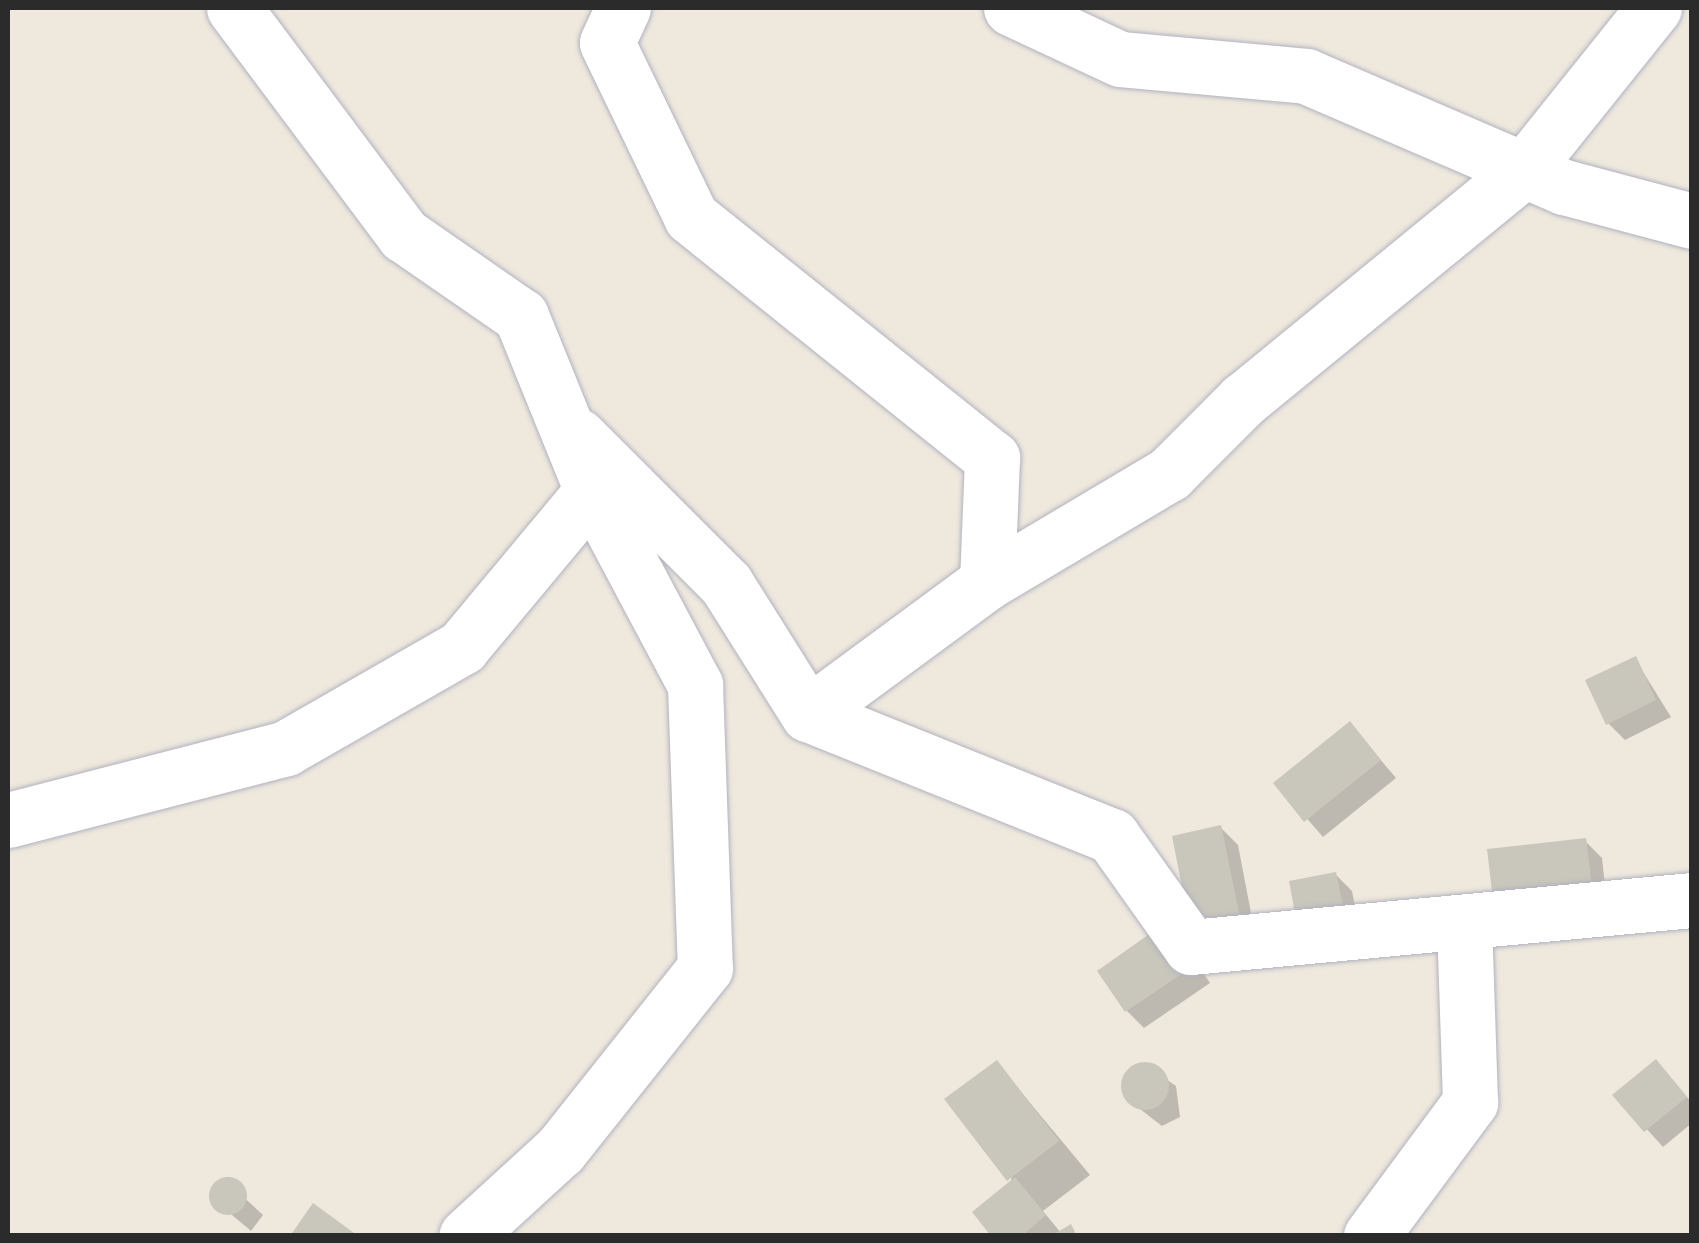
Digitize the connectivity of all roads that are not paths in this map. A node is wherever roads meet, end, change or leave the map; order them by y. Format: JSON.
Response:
{"nodes":[{"id":1,"x":234,"y":8,"type":"edge"},
{"id":2,"x":623,"y":8,"type":"edge"},
{"id":3,"x":1011,"y":8,"type":"edge"},
{"id":4,"x":1654,"y":8,"type":"edge"},
{"id":5,"x":1524,"y":170,"type":"junction"},
{"id":6,"x":1692,"y":221,"type":"edge"},
{"id":7,"x":565,"y":424,"type":"junction"},
{"id":8,"x":592,"y":491,"type":"junction"},
{"id":9,"x":987,"y":582,"type":"junction"},
{"id":10,"x":808,"y":714,"type":"junction"},
{"id":11,"x":8,"y":820,"type":"edge"},
{"id":12,"x":1692,"y":900,"type":"edge"},
{"id":13,"x":1464,"y":922,"type":"junction"},
{"id":14,"x":466,"y":1236,"type":"edge"},
{"id":15,"x":1372,"y":1236,"type":"edge"}],
"edges":[{"from":1,"to":7,"type":"street"},
{"from":2,"to":9,"type":"street"},
{"from":3,"to":5,"type":"street"},
{"from":4,"to":5,"type":"street"},
{"from":5,"to":6,"type":"street"},
{"from":5,"to":9,"type":"street"},
{"from":7,"to":8,"type":"street"},
{"from":7,"to":10,"type":"street"},
{"from":8,"to":11,"type":"street"},
{"from":8,"to":14,"type":"street"},
{"from":9,"to":10,"type":"street"},
{"from":10,"to":13,"type":"street"},
{"from":12,"to":13,"type":"street"},
{"from":13,"to":15,"type":"street"}]}
